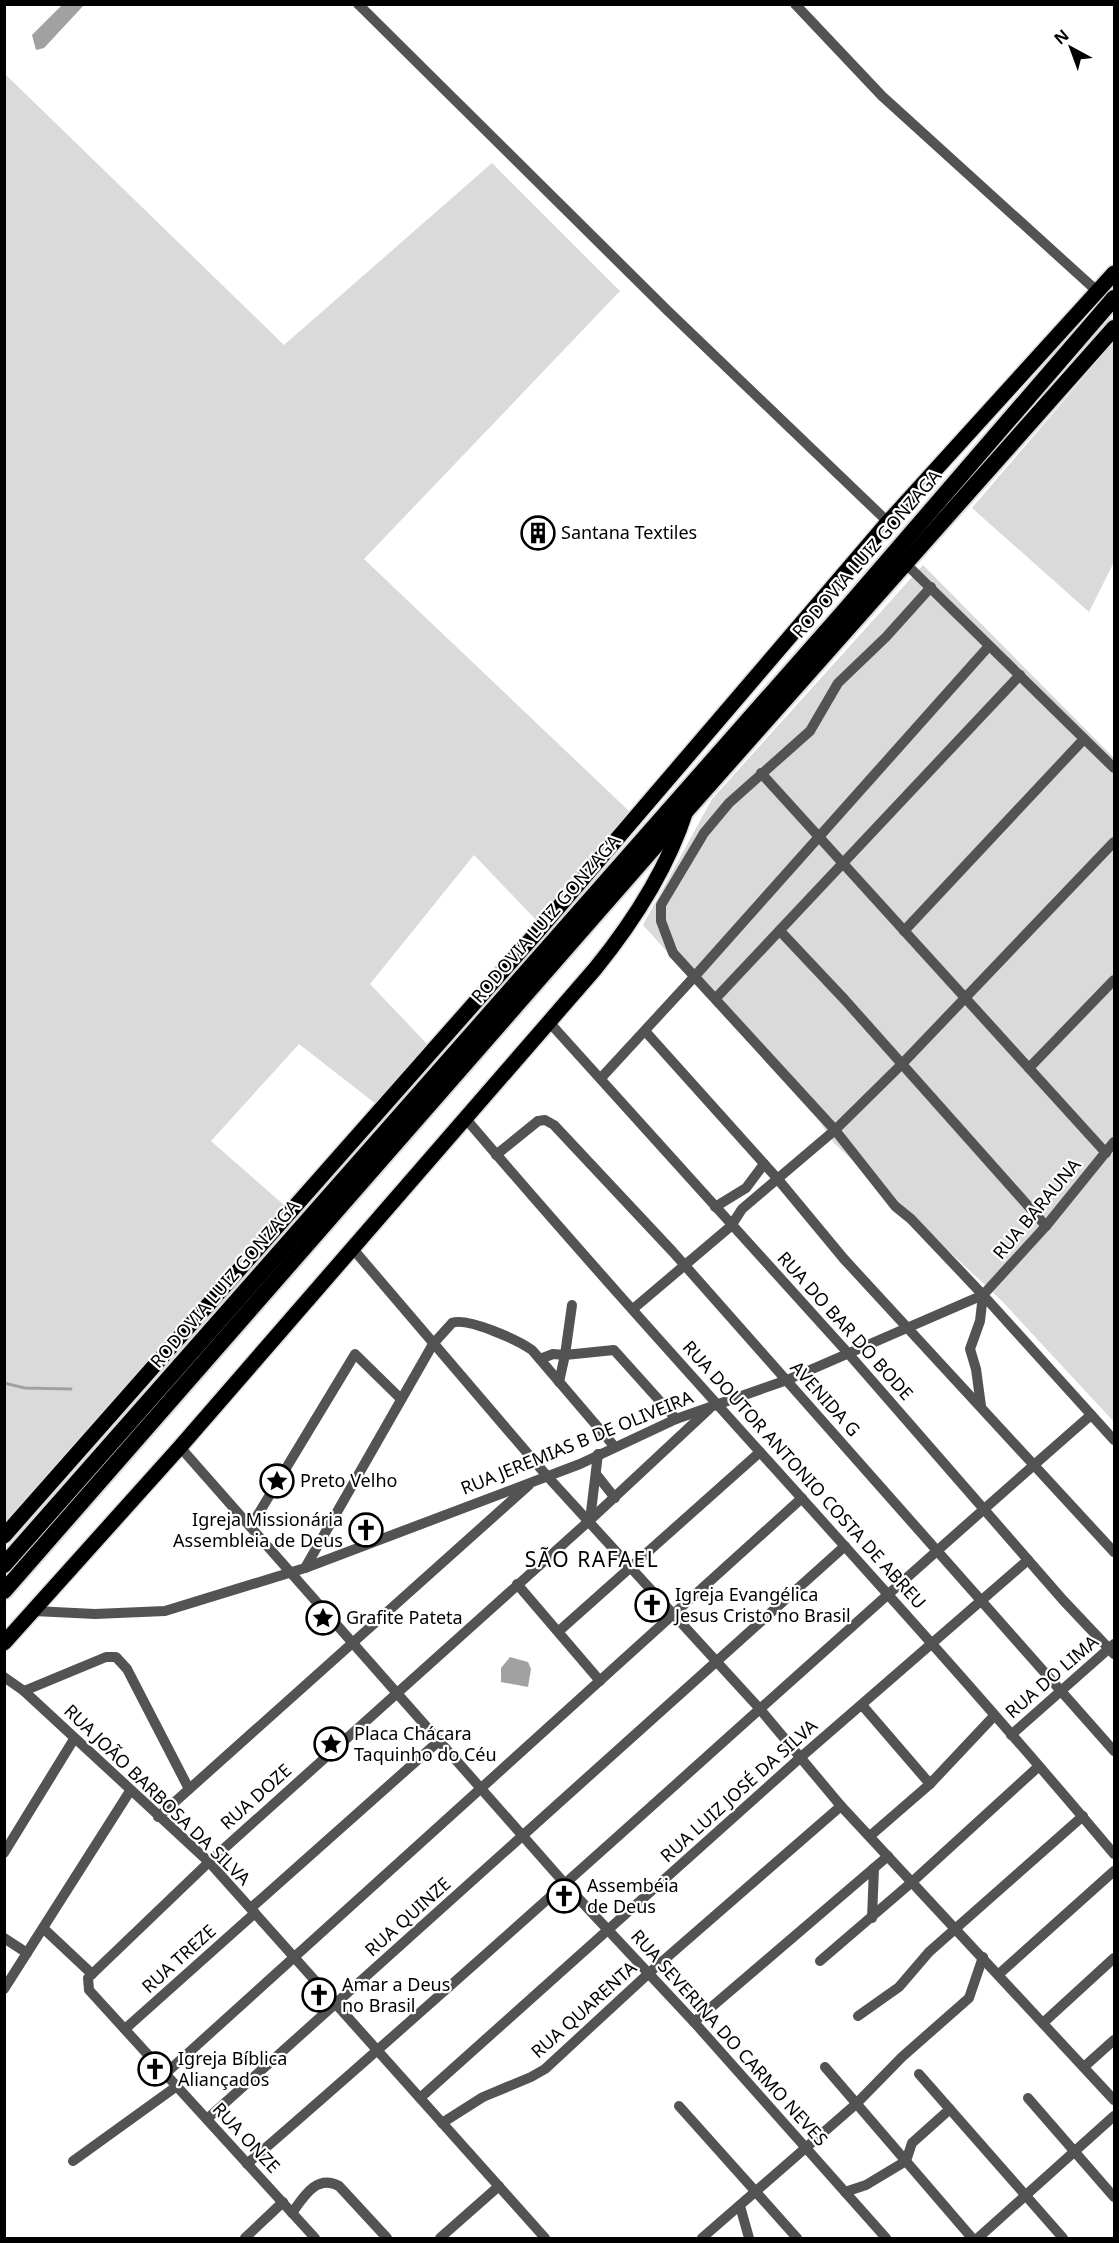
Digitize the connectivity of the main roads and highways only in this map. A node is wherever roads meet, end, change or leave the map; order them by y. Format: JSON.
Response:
{"nodes":[{"id":1,"x":1114,"y":273,"type":"edge"},
{"id":2,"x":1114,"y":298,"type":"edge"},
{"id":3,"x":1114,"y":328,"type":"edge"},
{"id":4,"x":686,"y":811,"type":"junction"},
{"id":5,"x":4,"y":1536,"type":"edge"},
{"id":6,"x":4,"y":1565,"type":"edge"},
{"id":7,"x":4,"y":1591,"type":"edge"},
{"id":8,"x":4,"y":1643,"type":"edge"}],
"edges":[{"from":1,"to":5,"type":"main road"},
{"from":2,"to":6,"type":"highway","name":"RODOVIA LUIZ GONZAGA"},
{"from":3,"to":4,"type":"highway","name":"RODOVIA LUIZ GONZAGA"},
{"from":4,"to":7,"type":"highway","name":"RODOVIA LUIZ GONZAGA"},
{"from":4,"to":8,"type":"main road"}]}
